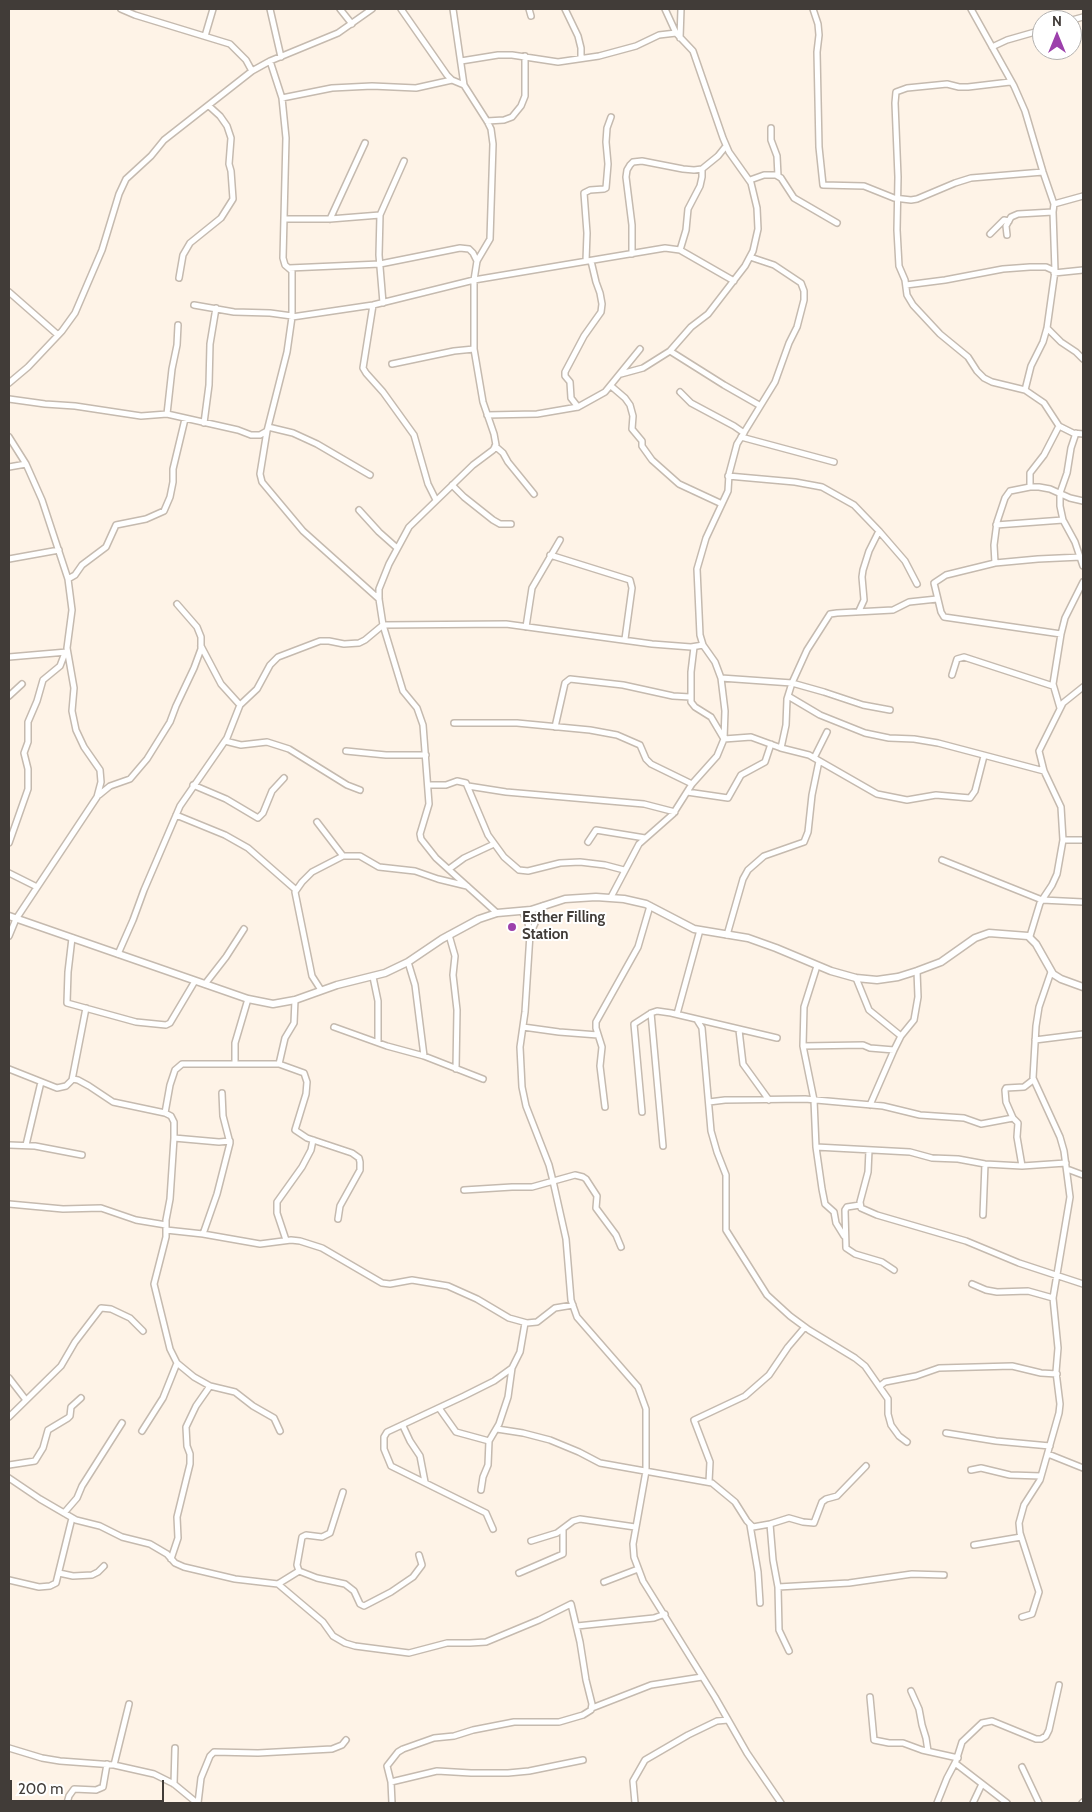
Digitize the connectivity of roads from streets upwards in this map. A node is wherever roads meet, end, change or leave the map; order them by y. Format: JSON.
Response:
{"nodes":[{"id":1,"x":121,"y":9,"type":"edge"},
{"id":2,"x":213,"y":9,"type":"edge"},
{"id":3,"x":270,"y":9,"type":"edge"},
{"id":4,"x":340,"y":9,"type":"edge"},
{"id":5,"x":372,"y":9,"type":"edge"},
{"id":6,"x":402,"y":9,"type":"edge"},
{"id":7,"x":452,"y":9,"type":"edge"},
{"id":8,"x":529,"y":9,"type":"edge"},
{"id":9,"x":564,"y":9,"type":"edge"},
{"id":10,"x":665,"y":9,"type":"edge"},
{"id":11,"x":681,"y":9,"type":"edge"},
{"id":12,"x":813,"y":9,"type":"edge"},
{"id":13,"x":971,"y":9,"type":"edge"},
{"id":14,"x":977,"y":9,"type":"edge"},
{"id":15,"x":531,"y":16,"type":"dead end"},
{"id":16,"x":974,"y":16,"type":"junction"},
{"id":17,"x":352,"y":24,"type":"junction"},
{"id":18,"x":1032,"y":33,"type":"edge"},
{"id":19,"x":678,"y":35,"type":"junction"},
{"id":20,"x":204,"y":36,"type":"junction"},
{"id":21,"x":992,"y":47,"type":"junction"},
{"id":22,"x":525,"y":56,"type":"junction"},
{"id":23,"x":282,"y":57,"type":"junction"},
{"id":24,"x":581,"y":58,"type":"junction"},
{"id":25,"x":270,"y":61,"type":"junction"},
{"id":26,"x":461,"y":61,"type":"junction"},
{"id":27,"x":252,"y":71,"type":"junction"},
{"id":28,"x":452,"y":80,"type":"junction"},
{"id":29,"x":1010,"y":82,"type":"junction"},
{"id":30,"x":464,"y":85,"type":"junction"},
{"id":31,"x":282,"y":98,"type":"junction"},
{"id":32,"x":209,"y":106,"type":"junction"},
{"id":33,"x":611,"y":117,"type":"dead end"},
{"id":34,"x":487,"y":121,"type":"junction"},
{"id":35,"x":771,"y":128,"type":"dead end"},
{"id":36,"x":365,"y":143,"type":"dead end"},
{"id":37,"x":726,"y":146,"type":"junction"},
{"id":38,"x":404,"y":160,"type":"dead end"},
{"id":39,"x":702,"y":168,"type":"junction"},
{"id":40,"x":1043,"y":172,"type":"junction"},
{"id":41,"x":778,"y":176,"type":"junction"},
{"id":42,"x":750,"y":180,"type":"junction"},
{"id":43,"x":1083,"y":196,"type":"edge"},
{"id":44,"x":898,"y":199,"type":"junction"},
{"id":45,"x":1054,"y":204,"type":"junction"},
{"id":46,"x":1053,"y":212,"type":"junction"},
{"id":47,"x":380,"y":215,"type":"junction"},
{"id":48,"x":284,"y":219,"type":"junction"},
{"id":49,"x":330,"y":219,"type":"junction"},
{"id":50,"x":1009,"y":221,"type":"junction"},
{"id":51,"x":837,"y":223,"type":"dead end"},
{"id":52,"x":990,"y":234,"type":"dead end"},
{"id":53,"x":1007,"y":235,"type":"dead end"},
{"id":54,"x":680,"y":250,"type":"junction"},
{"id":55,"x":632,"y":254,"type":"junction"},
{"id":56,"x":750,"y":257,"type":"junction"},
{"id":57,"x":477,"y":261,"type":"junction"},
{"id":58,"x":588,"y":261,"type":"junction"},
{"id":59,"x":380,"y":264,"type":"junction"},
{"id":60,"x":289,"y":268,"type":"junction"},
{"id":61,"x":1083,"y":270,"type":"edge"},
{"id":62,"x":1055,"y":272,"type":"junction"},
{"id":63,"x":179,"y":278,"type":"dead end"},
{"id":64,"x":474,"y":280,"type":"junction"},
{"id":65,"x":734,"y":281,"type":"junction"},
{"id":66,"x":906,"y":285,"type":"junction"},
{"id":67,"x":9,"y":292,"type":"edge"},
{"id":68,"x":382,"y":303,"type":"junction"},
{"id":69,"x":194,"y":305,"type":"dead end"},
{"id":70,"x":373,"y":306,"type":"junction"},
{"id":71,"x":216,"y":308,"type":"junction"},
{"id":72,"x":292,"y":317,"type":"junction"},
{"id":73,"x":178,"y":326,"type":"dead end"},
{"id":74,"x":1047,"y":328,"type":"junction"},
{"id":75,"x":58,"y":335,"type":"junction"},
{"id":76,"x":640,"y":349,"type":"dead end"},
{"id":77,"x":474,"y":350,"type":"junction"},
{"id":78,"x":670,"y":351,"type":"junction"},
{"id":79,"x":1083,"y":359,"type":"edge"},
{"id":80,"x":392,"y":364,"type":"dead end"},
{"id":81,"x":621,"y":374,"type":"junction"},
{"id":82,"x":9,"y":383,"type":"edge"},
{"id":83,"x":611,"y":386,"type":"junction"},
{"id":84,"x":1025,"y":390,"type":"junction"},
{"id":85,"x":680,"y":392,"type":"dead end"},
{"id":86,"x":9,"y":399,"type":"edge"},
{"id":87,"x":760,"y":405,"type":"junction"},
{"id":88,"x":578,"y":407,"type":"junction"},
{"id":89,"x":167,"y":414,"type":"junction"},
{"id":90,"x":487,"y":415,"type":"junction"},
{"id":91,"x":186,"y":419,"type":"junction"},
{"id":92,"x":204,"y":423,"type":"junction"},
{"id":93,"x":1059,"y":426,"type":"junction"},
{"id":94,"x":268,"y":429,"type":"junction"},
{"id":95,"x":1076,"y":433,"type":"junction"},
{"id":96,"x":1083,"y":434,"type":"edge"},
{"id":97,"x":742,"y":435,"type":"junction"},
{"id":98,"x":9,"y":437,"type":"edge"},
{"id":99,"x":495,"y":446,"type":"junction"},
{"id":100,"x":834,"y":462,"type":"dead end"},
{"id":101,"x":26,"y":464,"type":"junction"},
{"id":102,"x":9,"y":468,"type":"edge"},
{"id":103,"x":370,"y":475,"type":"dead end"},
{"id":104,"x":728,"y":476,"type":"junction"},
{"id":105,"x":452,"y":485,"type":"junction"},
{"id":106,"x":1030,"y":487,"type":"junction"},
{"id":107,"x":1060,"y":493,"type":"junction"},
{"id":108,"x":534,"y":494,"type":"dead end"},
{"id":109,"x":436,"y":500,"type":"junction"},
{"id":110,"x":1083,"y":501,"type":"edge"},
{"id":111,"x":722,"y":504,"type":"junction"},
{"id":112,"x":359,"y":510,"type":"dead end"},
{"id":113,"x":1063,"y":520,"type":"junction"},
{"id":114,"x":511,"y":524,"type":"dead end"},
{"id":115,"x":996,"y":525,"type":"junction"},
{"id":116,"x":879,"y":531,"type":"junction"},
{"id":117,"x":560,"y":540,"type":"dead end"},
{"id":118,"x":397,"y":548,"type":"junction"},
{"id":119,"x":58,"y":550,"type":"junction"},
{"id":120,"x":550,"y":555,"type":"junction"},
{"id":121,"x":1081,"y":557,"type":"junction"},
{"id":122,"x":9,"y":559,"type":"edge"},
{"id":123,"x":995,"y":563,"type":"junction"},
{"id":124,"x":1083,"y":566,"type":"edge"},
{"id":125,"x":68,"y":579,"type":"junction"},
{"id":126,"x":1083,"y":582,"type":"edge"},
{"id":127,"x":917,"y":584,"type":"dead end"},
{"id":128,"x":379,"y":599,"type":"junction"},
{"id":129,"x":937,"y":599,"type":"junction"},
{"id":130,"x":177,"y":604,"type":"dead end"},
{"id":131,"x":859,"y":611,"type":"junction"},
{"id":132,"x":383,"y":625,"type":"junction"},
{"id":133,"x":526,"y":627,"type":"junction"},
{"id":134,"x":1061,"y":634,"type":"junction"},
{"id":135,"x":624,"y":639,"type":"junction"},
{"id":136,"x":703,"y":645,"type":"junction"},
{"id":137,"x":201,"y":646,"type":"junction"},
{"id":138,"x":694,"y":647,"type":"junction"},
{"id":139,"x":66,"y":653,"type":"junction"},
{"id":140,"x":9,"y":657,"type":"edge"},
{"id":141,"x":952,"y":674,"type":"dead end"},
{"id":142,"x":721,"y":678,"type":"junction"},
{"id":143,"x":22,"y":684,"type":"dead end"},
{"id":144,"x":792,"y":684,"type":"junction"},
{"id":145,"x":1053,"y":686,"type":"junction"},
{"id":146,"x":1083,"y":687,"type":"edge"},
{"id":147,"x":9,"y":696,"type":"edge"},
{"id":148,"x":788,"y":696,"type":"junction"},
{"id":149,"x":690,"y":697,"type":"junction"},
{"id":150,"x":240,"y":705,"type":"junction"},
{"id":151,"x":1060,"y":708,"type":"junction"},
{"id":152,"x":890,"y":710,"type":"dead end"},
{"id":153,"x":454,"y":722,"type":"dead end"},
{"id":154,"x":555,"y":727,"type":"junction"},
{"id":155,"x":827,"y":732,"type":"dead end"},
{"id":156,"x":724,"y":739,"type":"junction"},
{"id":157,"x":225,"y":741,"type":"junction"},
{"id":158,"x":771,"y":744,"type":"junction"},
{"id":159,"x":781,"y":748,"type":"junction"},
{"id":160,"x":346,"y":751,"type":"dead end"},
{"id":161,"x":426,"y":756,"type":"junction"},
{"id":162,"x":984,"y":756,"type":"junction"},
{"id":163,"x":817,"y":759,"type":"junction"},
{"id":164,"x":1044,"y":771,"type":"junction"},
{"id":165,"x":284,"y":778,"type":"dead end"},
{"id":166,"x":428,"y":784,"type":"junction"},
{"id":167,"x":692,"y":784,"type":"junction"},
{"id":168,"x":193,"y":785,"type":"junction"},
{"id":169,"x":468,"y":786,"type":"junction"},
{"id":170,"x":360,"y":790,"type":"dead end"},
{"id":171,"x":687,"y":792,"type":"junction"},
{"id":172,"x":97,"y":797,"type":"junction"},
{"id":173,"x":675,"y":812,"type":"junction"},
{"id":174,"x":176,"y":815,"type":"junction"},
{"id":175,"x":317,"y":822,"type":"dead end"},
{"id":176,"x":645,"y":838,"type":"junction"},
{"id":177,"x":1063,"y":840,"type":"junction"},
{"id":178,"x":1083,"y":840,"type":"edge"},
{"id":179,"x":588,"y":842,"type":"dead end"},
{"id":180,"x":9,"y":843,"type":"edge"},
{"id":181,"x":494,"y":844,"type":"junction"},
{"id":182,"x":342,"y":856,"type":"junction"},
{"id":183,"x":942,"y":860,"type":"dead end"},
{"id":184,"x":449,"y":869,"type":"junction"},
{"id":185,"x":624,"y":870,"type":"junction"},
{"id":186,"x":9,"y":873,"type":"edge"},
{"id":187,"x":469,"y":886,"type":"junction"},
{"id":188,"x":37,"y":888,"type":"junction"},
{"id":189,"x":296,"y":890,"type":"junction"},
{"id":190,"x":611,"y":897,"type":"junction"},
{"id":191,"x":1042,"y":900,"type":"junction"},
{"id":192,"x":1083,"y":902,"type":"edge"},
{"id":193,"x":543,"y":906,"type":"junction"},
{"id":194,"x":650,"y":906,"type":"junction"},
{"id":195,"x":522,"y":911,"type":"junction"},
{"id":196,"x":497,"y":914,"type":"junction"},
{"id":197,"x":9,"y":916,"type":"edge"},
{"id":198,"x":16,"y":919,"type":"junction"},
{"id":199,"x":244,"y":929,"type":"dead end"},
{"id":200,"x":700,"y":930,"type":"junction"},
{"id":201,"x":530,"y":934,"type":"junction"},
{"id":202,"x":449,"y":935,"type":"junction"},
{"id":203,"x":727,"y":935,"type":"junction"},
{"id":204,"x":9,"y":936,"type":"edge"},
{"id":205,"x":1030,"y":936,"type":"junction"},
{"id":206,"x":72,"y":938,"type":"junction"},
{"id":207,"x":118,"y":954,"type":"junction"},
{"id":208,"x":408,"y":962,"type":"junction"},
{"id":209,"x":817,"y":966,"type":"junction"},
{"id":210,"x":917,"y":971,"type":"junction"},
{"id":211,"x":1051,"y":972,"type":"junction"},
{"id":212,"x":373,"y":977,"type":"junction"},
{"id":213,"x":856,"y":978,"type":"junction"},
{"id":214,"x":195,"y":981,"type":"junction"},
{"id":215,"x":206,"y":984,"type":"junction"},
{"id":216,"x":1083,"y":987,"type":"edge"},
{"id":217,"x":321,"y":990,"type":"junction"},
{"id":218,"x":248,"y":999,"type":"junction"},
{"id":219,"x":295,"y":1000,"type":"junction"},
{"id":220,"x":86,"y":1008,"type":"junction"},
{"id":221,"x":651,"y":1013,"type":"junction"},
{"id":222,"x":677,"y":1014,"type":"junction"},
{"id":223,"x":697,"y":1020,"type":"junction"},
{"id":224,"x":334,"y":1026,"type":"dead end"},
{"id":225,"x":523,"y":1026,"type":"junction"},
{"id":226,"x":739,"y":1030,"type":"junction"},
{"id":227,"x":1083,"y":1034,"type":"edge"},
{"id":228,"x":598,"y":1035,"type":"junction"},
{"id":229,"x":902,"y":1036,"type":"junction"},
{"id":230,"x":777,"y":1038,"type":"dead end"},
{"id":231,"x":1035,"y":1040,"type":"junction"},
{"id":232,"x":378,"y":1042,"type":"junction"},
{"id":233,"x":803,"y":1046,"type":"junction"},
{"id":234,"x":894,"y":1050,"type":"junction"},
{"id":235,"x":424,"y":1056,"type":"junction"},
{"id":236,"x":235,"y":1064,"type":"junction"},
{"id":237,"x":280,"y":1064,"type":"junction"},
{"id":238,"x":9,"y":1069,"type":"edge"},
{"id":239,"x":456,"y":1070,"type":"junction"},
{"id":240,"x":483,"y":1079,"type":"dead end"},
{"id":241,"x":72,"y":1080,"type":"junction"},
{"id":242,"x":1033,"y":1080,"type":"junction"},
{"id":243,"x":41,"y":1082,"type":"junction"},
{"id":244,"x":222,"y":1093,"type":"dead end"},
{"id":245,"x":769,"y":1100,"type":"junction"},
{"id":246,"x":814,"y":1100,"type":"junction"},
{"id":247,"x":709,"y":1102,"type":"junction"},
{"id":248,"x":870,"y":1105,"type":"junction"},
{"id":249,"x":605,"y":1108,"type":"dead end"},
{"id":250,"x":165,"y":1112,"type":"junction"},
{"id":251,"x":642,"y":1112,"type":"dead end"},
{"id":252,"x":1013,"y":1118,"type":"junction"},
{"id":253,"x":174,"y":1138,"type":"junction"},
{"id":254,"x":313,"y":1140,"type":"junction"},
{"id":255,"x":230,"y":1141,"type":"junction"},
{"id":256,"x":9,"y":1145,"type":"edge"},
{"id":257,"x":26,"y":1145,"type":"junction"},
{"id":258,"x":662,"y":1146,"type":"dead end"},
{"id":259,"x":816,"y":1147,"type":"junction"},
{"id":260,"x":869,"y":1150,"type":"junction"},
{"id":261,"x":82,"y":1155,"type":"dead end"},
{"id":262,"x":985,"y":1164,"type":"junction"},
{"id":263,"x":1022,"y":1166,"type":"junction"},
{"id":264,"x":1066,"y":1166,"type":"junction"},
{"id":265,"x":1083,"y":1175,"type":"edge"},
{"id":266,"x":553,"y":1181,"type":"junction"},
{"id":267,"x":464,"y":1190,"type":"dead end"},
{"id":268,"x":9,"y":1204,"type":"edge"},
{"id":269,"x":860,"y":1205,"type":"junction"},
{"id":270,"x":983,"y":1215,"type":"dead end"},
{"id":271,"x":338,"y":1219,"type":"dead end"},
{"id":272,"x":166,"y":1228,"type":"junction"},
{"id":273,"x":203,"y":1234,"type":"junction"},
{"id":274,"x":844,"y":1236,"type":"junction"},
{"id":275,"x":286,"y":1240,"type":"junction"},
{"id":276,"x":621,"y":1247,"type":"dead end"},
{"id":277,"x":894,"y":1270,"type":"dead end"},
{"id":278,"x":1056,"y":1275,"type":"junction"},
{"id":279,"x":972,"y":1284,"type":"dead end"},
{"id":280,"x":1083,"y":1284,"type":"edge"},
{"id":281,"x":1053,"y":1298,"type":"junction"},
{"id":282,"x":573,"y":1305,"type":"junction"},
{"id":283,"x":525,"y":1323,"type":"junction"},
{"id":284,"x":805,"y":1328,"type":"junction"},
{"id":285,"x":143,"y":1331,"type":"dead end"},
{"id":286,"x":177,"y":1363,"type":"junction"},
{"id":287,"x":512,"y":1368,"type":"junction"},
{"id":288,"x":1056,"y":1374,"type":"junction"},
{"id":289,"x":9,"y":1378,"type":"edge"},
{"id":290,"x":210,"y":1386,"type":"junction"},
{"id":291,"x":880,"y":1386,"type":"junction"},
{"id":292,"x":81,"y":1398,"type":"dead end"},
{"id":293,"x":26,"y":1400,"type":"junction"},
{"id":294,"x":439,"y":1408,"type":"junction"},
{"id":295,"x":9,"y":1417,"type":"edge"},
{"id":296,"x":122,"y":1423,"type":"dead end"},
{"id":297,"x":403,"y":1426,"type":"junction"},
{"id":298,"x":497,"y":1429,"type":"junction"},
{"id":299,"x":280,"y":1431,"type":"dead end"},
{"id":300,"x":142,"y":1432,"type":"dead end"},
{"id":301,"x":946,"y":1433,"type":"dead end"},
{"id":302,"x":489,"y":1441,"type":"junction"},
{"id":303,"x":907,"y":1442,"type":"dead end"},
{"id":304,"x":1050,"y":1446,"type":"junction"},
{"id":305,"x":1048,"y":1454,"type":"junction"},
{"id":306,"x":9,"y":1465,"type":"edge"},
{"id":307,"x":866,"y":1466,"type":"dead end"},
{"id":308,"x":1083,"y":1468,"type":"edge"},
{"id":309,"x":971,"y":1470,"type":"dead end"},
{"id":310,"x":646,"y":1471,"type":"junction"},
{"id":311,"x":1041,"y":1476,"type":"junction"},
{"id":312,"x":9,"y":1478,"type":"edge"},
{"id":313,"x":424,"y":1482,"type":"junction"},
{"id":314,"x":709,"y":1482,"type":"junction"},
{"id":315,"x":481,"y":1490,"type":"dead end"},
{"id":316,"x":343,"y":1492,"type":"dead end"},
{"id":317,"x":64,"y":1513,"type":"junction"},
{"id":318,"x":72,"y":1518,"type":"junction"},
{"id":319,"x":750,"y":1524,"type":"junction"},
{"id":320,"x":770,"y":1524,"type":"junction"},
{"id":321,"x":635,"y":1527,"type":"junction"},
{"id":322,"x":493,"y":1529,"type":"dead end"},
{"id":323,"x":563,"y":1530,"type":"junction"},
{"id":324,"x":1021,"y":1537,"type":"junction"},
{"id":325,"x":531,"y":1541,"type":"dead end"},
{"id":326,"x":974,"y":1545,"type":"dead end"},
{"id":327,"x":420,"y":1555,"type":"dead end"},
{"id":328,"x":171,"y":1559,"type":"junction"},
{"id":329,"x":104,"y":1566,"type":"dead end"},
{"id":330,"x":638,"y":1569,"type":"junction"},
{"id":331,"x":299,"y":1571,"type":"junction"},
{"id":332,"x":60,"y":1573,"type":"junction"},
{"id":333,"x":519,"y":1573,"type":"dead end"},
{"id":334,"x":944,"y":1575,"type":"dead end"},
{"id":335,"x":9,"y":1580,"type":"edge"},
{"id":336,"x":604,"y":1582,"type":"dead end"},
{"id":337,"x":278,"y":1584,"type":"junction"},
{"id":338,"x":778,"y":1587,"type":"junction"},
{"id":339,"x":760,"y":1603,"type":"dead end"},
{"id":340,"x":665,"y":1614,"type":"junction"},
{"id":341,"x":1022,"y":1617,"type":"dead end"},
{"id":342,"x":577,"y":1626,"type":"junction"},
{"id":343,"x":789,"y":1651,"type":"dead end"},
{"id":344,"x":702,"y":1677,"type":"junction"},
{"id":345,"x":1058,"y":1685,"type":"dead end"},
{"id":346,"x":911,"y":1691,"type":"dead end"},
{"id":347,"x":870,"y":1697,"type":"dead end"},
{"id":348,"x":129,"y":1704,"type":"dead end"},
{"id":349,"x":592,"y":1708,"type":"junction"},
{"id":350,"x":728,"y":1720,"type":"junction"},
{"id":351,"x":346,"y":1740,"type":"dead end"},
{"id":352,"x":9,"y":1748,"type":"edge"},
{"id":353,"x":175,"y":1748,"type":"dead end"},
{"id":354,"x":928,"y":1751,"type":"junction"},
{"id":355,"x":583,"y":1760,"type":"dead end"},
{"id":356,"x":956,"y":1761,"type":"junction"},
{"id":357,"x":107,"y":1764,"type":"junction"},
{"id":358,"x":114,"y":1765,"type":"junction"},
{"id":359,"x":1022,"y":1767,"type":"dead end"},
{"id":360,"x":392,"y":1782,"type":"junction"},
{"id":361,"x":174,"y":1784,"type":"junction"},
{"id":362,"x":982,"y":1784,"type":"junction"},
{"id":363,"x":67,"y":1803,"type":"edge"},
{"id":364,"x":197,"y":1803,"type":"edge"},
{"id":365,"x":392,"y":1803,"type":"edge"},
{"id":366,"x":635,"y":1803,"type":"edge"},
{"id":367,"x":781,"y":1803,"type":"edge"},
{"id":368,"x":937,"y":1803,"type":"edge"},
{"id":369,"x":973,"y":1803,"type":"edge"},
{"id":370,"x":1007,"y":1803,"type":"edge"},
{"id":371,"x":1039,"y":1803,"type":"edge"}],
"edges":[{"from":1,"to":20,"type":"street"},
{"from":2,"to":20,"type":"street"},
{"from":3,"to":23,"type":"street"},
{"from":4,"to":17,"type":"street"},
{"from":5,"to":17,"type":"street"},
{"from":6,"to":28,"type":"street"},
{"from":7,"to":26,"type":"street"},
{"from":8,"to":15,"type":"street"},
{"from":9,"to":24,"type":"street"},
{"from":10,"to":19,"type":"street"},
{"from":11,"to":19,"type":"street"},
{"from":12,"to":44,"type":"street"},
{"from":13,"to":16,"type":"street"},
{"from":14,"to":16,"type":"street"},
{"from":16,"to":21,"type":"street"},
{"from":17,"to":23,"type":"street"},
{"from":18,"to":21,"type":"street"},
{"from":19,"to":24,"type":"street"},
{"from":19,"to":37,"type":"street"},
{"from":20,"to":27,"type":"street"},
{"from":21,"to":29,"type":"street"},
{"from":22,"to":24,"type":"street"},
{"from":22,"to":26,"type":"street"},
{"from":22,"to":34,"type":"street"},
{"from":23,"to":25,"type":"street"},
{"from":25,"to":27,"type":"street"},
{"from":25,"to":31,"type":"street"},
{"from":26,"to":30,"type":"street"},
{"from":27,"to":32,"type":"street"},
{"from":28,"to":30,"type":"street"},
{"from":28,"to":31,"type":"street"},
{"from":29,"to":40,"type":"street"},
{"from":29,"to":44,"type":"street"},
{"from":30,"to":34,"type":"street"},
{"from":31,"to":48,"type":"street"},
{"from":32,"to":63,"type":"street"},
{"from":32,"to":75,"type":"street"},
{"from":33,"to":58,"type":"street"},
{"from":34,"to":57,"type":"street"},
{"from":35,"to":41,"type":"street"},
{"from":36,"to":49,"type":"street"},
{"from":37,"to":39,"type":"street"},
{"from":37,"to":42,"type":"street"},
{"from":38,"to":47,"type":"street"},
{"from":39,"to":54,"type":"street"},
{"from":39,"to":55,"type":"street"},
{"from":40,"to":44,"type":"street"},
{"from":40,"to":45,"type":"street"},
{"from":41,"to":42,"type":"street"},
{"from":41,"to":51,"type":"street"},
{"from":42,"to":56,"type":"street"},
{"from":43,"to":45,"type":"street"},
{"from":44,"to":66,"type":"street"},
{"from":45,"to":46,"type":"street"},
{"from":46,"to":50,"type":"street"},
{"from":46,"to":62,"type":"street"},
{"from":47,"to":49,"type":"street"},
{"from":47,"to":59,"type":"street"},
{"from":48,"to":49,"type":"street"},
{"from":48,"to":60,"type":"street"},
{"from":50,"to":52,"type":"street"},
{"from":50,"to":53,"type":"street"},
{"from":54,"to":55,"type":"street"},
{"from":54,"to":65,"type":"street"},
{"from":55,"to":58,"type":"street"},
{"from":56,"to":65,"type":"street"},
{"from":56,"to":87,"type":"street"},
{"from":57,"to":59,"type":"street"},
{"from":57,"to":64,"type":"street"},
{"from":58,"to":64,"type":"street"},
{"from":58,"to":88,"type":"street"},
{"from":59,"to":60,"type":"street"},
{"from":59,"to":68,"type":"street"},
{"from":60,"to":72,"type":"street"},
{"from":61,"to":62,"type":"street"},
{"from":62,"to":66,"type":"street"},
{"from":62,"to":74,"type":"street"},
{"from":64,"to":68,"type":"street"},
{"from":64,"to":77,"type":"street"},
{"from":65,"to":78,"type":"street"},
{"from":66,"to":84,"type":"street"},
{"from":67,"to":75,"type":"street"},
{"from":68,"to":70,"type":"street"},
{"from":69,"to":71,"type":"street"},
{"from":70,"to":72,"type":"street"},
{"from":70,"to":109,"type":"street"},
{"from":71,"to":72,"type":"street"},
{"from":71,"to":92,"type":"street"},
{"from":72,"to":94,"type":"street"},
{"from":73,"to":89,"type":"street"},
{"from":74,"to":79,"type":"street"},
{"from":74,"to":84,"type":"street"},
{"from":75,"to":82,"type":"street"},
{"from":76,"to":81,"type":"street"},
{"from":77,"to":80,"type":"street"},
{"from":77,"to":90,"type":"street"},
{"from":78,"to":81,"type":"street"},
{"from":78,"to":87,"type":"street"},
{"from":81,"to":83,"type":"street"},
{"from":83,"to":88,"type":"street"},
{"from":83,"to":111,"type":"street"},
{"from":84,"to":93,"type":"street"},
{"from":85,"to":97,"type":"street"},
{"from":86,"to":89,"type":"street"},
{"from":87,"to":97,"type":"street"},
{"from":88,"to":90,"type":"street"},
{"from":89,"to":91,"type":"street"},
{"from":90,"to":99,"type":"street"},
{"from":91,"to":92,"type":"street"},
{"from":91,"to":125,"type":"street"},
{"from":92,"to":94,"type":"street"},
{"from":93,"to":95,"type":"street"},
{"from":93,"to":106,"type":"street"},
{"from":94,"to":103,"type":"street"},
{"from":94,"to":128,"type":"street"},
{"from":95,"to":96,"type":"street"},
{"from":95,"to":107,"type":"street"},
{"from":97,"to":100,"type":"street"},
{"from":97,"to":104,"type":"street"},
{"from":98,"to":101,"type":"street"},
{"from":99,"to":105,"type":"street"},
{"from":99,"to":108,"type":"street"},
{"from":101,"to":102,"type":"street"},
{"from":101,"to":119,"type":"street"},
{"from":104,"to":111,"type":"street"},
{"from":104,"to":116,"type":"street"},
{"from":105,"to":109,"type":"street"},
{"from":105,"to":114,"type":"street"},
{"from":106,"to":107,"type":"street"},
{"from":106,"to":115,"type":"street"},
{"from":107,"to":110,"type":"street"},
{"from":107,"to":113,"type":"street"},
{"from":109,"to":118,"type":"street"},
{"from":111,"to":136,"type":"street"},
{"from":112,"to":118,"type":"street"},
{"from":113,"to":115,"type":"street"},
{"from":113,"to":121,"type":"street"},
{"from":115,"to":123,"type":"street"},
{"from":116,"to":127,"type":"street"},
{"from":116,"to":131,"type":"street"},
{"from":117,"to":120,"type":"street"},
{"from":118,"to":128,"type":"street"},
{"from":119,"to":122,"type":"street"},
{"from":119,"to":125,"type":"street"},
{"from":120,"to":133,"type":"street"},
{"from":120,"to":135,"type":"street"},
{"from":121,"to":123,"type":"street"},
{"from":121,"to":124,"type":"street"},
{"from":123,"to":129,"type":"street"},
{"from":125,"to":139,"type":"street"},
{"from":126,"to":134,"type":"street"},
{"from":128,"to":132,"type":"street"},
{"from":129,"to":131,"type":"street"},
{"from":129,"to":134,"type":"street"},
{"from":130,"to":137,"type":"street"},
{"from":131,"to":144,"type":"street"},
{"from":132,"to":133,"type":"street"},
{"from":132,"to":150,"type":"street"},
{"from":132,"to":161,"type":"street"},
{"from":133,"to":135,"type":"street"},
{"from":134,"to":145,"type":"street"},
{"from":135,"to":138,"type":"street"},
{"from":136,"to":138,"type":"street"},
{"from":136,"to":142,"type":"street"},
{"from":137,"to":150,"type":"street"},
{"from":137,"to":172,"type":"street"},
{"from":138,"to":149,"type":"street"},
{"from":139,"to":140,"type":"street"},
{"from":139,"to":172,"type":"street"},
{"from":139,"to":180,"type":"street"},
{"from":141,"to":145,"type":"street"},
{"from":142,"to":144,"type":"street"},
{"from":142,"to":156,"type":"street"},
{"from":143,"to":147,"type":"street"},
{"from":144,"to":148,"type":"street"},
{"from":144,"to":152,"type":"street"},
{"from":145,"to":151,"type":"street"},
{"from":146,"to":151,"type":"street"},
{"from":148,"to":159,"type":"street"},
{"from":148,"to":162,"type":"street"},
{"from":149,"to":154,"type":"street"},
{"from":149,"to":156,"type":"street"},
{"from":150,"to":157,"type":"street"},
{"from":151,"to":164,"type":"street"},
{"from":153,"to":154,"type":"street"},
{"from":154,"to":167,"type":"street"},
{"from":155,"to":163,"type":"street"},
{"from":156,"to":158,"type":"street"},
{"from":156,"to":167,"type":"street"},
{"from":157,"to":168,"type":"street"},
{"from":157,"to":170,"type":"street"},
{"from":158,"to":159,"type":"street"},
{"from":158,"to":171,"type":"street"},
{"from":159,"to":163,"type":"street"},
{"from":160,"to":161,"type":"street"},
{"from":161,"to":166,"type":"street"},
{"from":162,"to":163,"type":"street"},
{"from":162,"to":164,"type":"street"},
{"from":163,"to":203,"type":"street"},
{"from":164,"to":177,"type":"street"},
{"from":165,"to":168,"type":"street"},
{"from":166,"to":169,"type":"street"},
{"from":166,"to":184,"type":"street"},
{"from":167,"to":171,"type":"street"},
{"from":168,"to":174,"type":"street"},
{"from":169,"to":173,"type":"street"},
{"from":169,"to":181,"type":"street"},
{"from":171,"to":173,"type":"street"},
{"from":172,"to":188,"type":"street"},
{"from":173,"to":176,"type":"street"},
{"from":174,"to":189,"type":"street"},
{"from":174,"to":207,"type":"street"},
{"from":175,"to":182,"type":"street"},
{"from":176,"to":179,"type":"street"},
{"from":176,"to":185,"type":"street"},
{"from":177,"to":178,"type":"street"},
{"from":177,"to":191,"type":"street"},
{"from":181,"to":184,"type":"street"},
{"from":181,"to":185,"type":"street"},
{"from":182,"to":187,"type":"street"},
{"from":182,"to":189,"type":"street"},
{"from":183,"to":191,"type":"street"},
{"from":184,"to":187,"type":"street"},
{"from":185,"to":190,"type":"street"},
{"from":186,"to":188,"type":"street"},
{"from":187,"to":196,"type":"street"},
{"from":188,"to":198,"type":"street"},
{"from":189,"to":217,"type":"street"},
{"from":190,"to":193,"type":"street"},
{"from":190,"to":194,"type":"street"},
{"from":191,"to":192,"type":"street"},
{"from":191,"to":205,"type":"street"},
{"from":193,"to":195,"type":"street"},
{"from":193,"to":201,"type":"street"},
{"from":194,"to":200,"type":"street"},
{"from":194,"to":228,"type":"street"},
{"from":195,"to":196,"type":"street"},
{"from":195,"to":201,"type":"street"},
{"from":196,"to":202,"type":"street"},
{"from":197,"to":198,"type":"street"},
{"from":198,"to":204,"type":"street"},
{"from":198,"to":206,"type":"street"},
{"from":199,"to":215,"type":"street"},
{"from":200,"to":203,"type":"street"},
{"from":200,"to":222,"type":"street"},
{"from":201,"to":225,"type":"street"},
{"from":202,"to":208,"type":"street"},
{"from":202,"to":239,"type":"street"},
{"from":203,"to":209,"type":"street"},
{"from":205,"to":210,"type":"street"},
{"from":205,"to":211,"type":"street"},
{"from":206,"to":207,"type":"street"},
{"from":206,"to":220,"type":"street"},
{"from":207,"to":214,"type":"street"},
{"from":208,"to":212,"type":"street"},
{"from":208,"to":235,"type":"street"},
{"from":209,"to":213,"type":"street"},
{"from":209,"to":233,"type":"street"},
{"from":210,"to":213,"type":"street"},
{"from":210,"to":229,"type":"street"},
{"from":211,"to":216,"type":"street"},
{"from":211,"to":231,"type":"street"},
{"from":212,"to":217,"type":"street"},
{"from":212,"to":232,"type":"street"},
{"from":213,"to":229,"type":"street"},
{"from":214,"to":215,"type":"street"},
{"from":214,"to":220,"type":"street"},
{"from":215,"to":218,"type":"street"},
{"from":217,"to":219,"type":"street"},
{"from":218,"to":219,"type":"street"},
{"from":218,"to":236,"type":"street"},
{"from":219,"to":237,"type":"street"},
{"from":220,"to":241,"type":"street"},
{"from":221,"to":222,"type":"street"},
{"from":221,"to":251,"type":"street"},
{"from":221,"to":258,"type":"street"},
{"from":222,"to":223,"type":"street"},
{"from":223,"to":226,"type":"street"},
{"from":223,"to":247,"type":"street"},
{"from":224,"to":232,"type":"street"},
{"from":225,"to":228,"type":"street"},
{"from":225,"to":266,"type":"street"},
{"from":226,"to":230,"type":"street"},
{"from":226,"to":245,"type":"street"},
{"from":227,"to":231,"type":"street"},
{"from":228,"to":249,"type":"street"},
{"from":229,"to":234,"type":"street"},
{"from":231,"to":242,"type":"street"},
{"from":232,"to":235,"type":"street"},
{"from":233,"to":234,"type":"street"},
{"from":233,"to":246,"type":"street"},
{"from":234,"to":248,"type":"street"},
{"from":235,"to":239,"type":"street"},
{"from":236,"to":237,"type":"street"},
{"from":236,"to":250,"type":"street"},
{"from":237,"to":254,"type":"street"},
{"from":238,"to":243,"type":"street"},
{"from":239,"to":240,"type":"street"},
{"from":241,"to":243,"type":"street"},
{"from":241,"to":250,"type":"street"},
{"from":242,"to":252,"type":"street"},
{"from":242,"to":264,"type":"street"},
{"from":243,"to":257,"type":"street"},
{"from":244,"to":255,"type":"street"},
{"from":245,"to":246,"type":"street"},
{"from":245,"to":247,"type":"street"},
{"from":246,"to":248,"type":"street"},
{"from":246,"to":259,"type":"street"},
{"from":247,"to":284,"type":"street"},
{"from":248,"to":252,"type":"street"},
{"from":250,"to":253,"type":"street"},
{"from":252,"to":263,"type":"street"},
{"from":253,"to":255,"type":"street"},
{"from":253,"to":272,"type":"street"},
{"from":254,"to":271,"type":"street"},
{"from":254,"to":275,"type":"street"},
{"from":255,"to":273,"type":"street"},
{"from":256,"to":257,"type":"street"},
{"from":257,"to":261,"type":"street"},
{"from":259,"to":260,"type":"street"},
{"from":259,"to":274,"type":"street"},
{"from":260,"to":262,"type":"street"},
{"from":260,"to":269,"type":"street"},
{"from":262,"to":263,"type":"street"},
{"from":262,"to":270,"type":"street"},
{"from":263,"to":264,"type":"street"},
{"from":264,"to":265,"type":"street"},
{"from":264,"to":278,"type":"street"},
{"from":266,"to":267,"type":"street"},
{"from":266,"to":276,"type":"street"},
{"from":266,"to":282,"type":"street"},
{"from":268,"to":272,"type":"street"},
{"from":269,"to":274,"type":"street"},
{"from":269,"to":278,"type":"street"},
{"from":272,"to":273,"type":"street"},
{"from":272,"to":286,"type":"street"},
{"from":273,"to":275,"type":"street"},
{"from":274,"to":277,"type":"street"},
{"from":275,"to":283,"type":"street"},
{"from":278,"to":280,"type":"street"},
{"from":278,"to":281,"type":"street"},
{"from":279,"to":281,"type":"street"},
{"from":281,"to":288,"type":"street"},
{"from":282,"to":283,"type":"street"},
{"from":282,"to":310,"type":"street"},
{"from":283,"to":287,"type":"street"},
{"from":284,"to":291,"type":"street"},
{"from":284,"to":314,"type":"street"},
{"from":285,"to":293,"type":"street"},
{"from":286,"to":290,"type":"street"},
{"from":286,"to":300,"type":"street"},
{"from":287,"to":294,"type":"street"},
{"from":287,"to":298,"type":"street"},
{"from":288,"to":291,"type":"street"},
{"from":288,"to":304,"type":"street"},
{"from":289,"to":293,"type":"street"},
{"from":290,"to":299,"type":"street"},
{"from":290,"to":328,"type":"street"},
{"from":291,"to":303,"type":"street"},
{"from":292,"to":306,"type":"street"},
{"from":293,"to":295,"type":"street"},
{"from":294,"to":297,"type":"street"},
{"from":294,"to":302,"type":"street"},
{"from":296,"to":317,"type":"street"},
{"from":297,"to":313,"type":"street"},
{"from":297,"to":313,"type":"street"},
{"from":298,"to":302,"type":"street"},
{"from":298,"to":310,"type":"street"},
{"from":301,"to":304,"type":"street"},
{"from":302,"to":315,"type":"street"},
{"from":304,"to":305,"type":"street"},
{"from":305,"to":308,"type":"street"},
{"from":305,"to":311,"type":"street"},
{"from":307,"to":320,"type":"street"},
{"from":309,"to":311,"type":"street"},
{"from":310,"to":314,"type":"street"},
{"from":310,"to":321,"type":"street"},
{"from":311,"to":324,"type":"street"},
{"from":312,"to":317,"type":"street"},
{"from":313,"to":322,"type":"street"},
{"from":314,"to":319,"type":"street"},
{"from":316,"to":331,"type":"street"},
{"from":317,"to":318,"type":"street"},
{"from":318,"to":328,"type":"street"},
{"from":318,"to":332,"type":"street"},
{"from":319,"to":320,"type":"street"},
{"from":319,"to":339,"type":"street"},
{"from":320,"to":338,"type":"street"},
{"from":321,"to":323,"type":"street"},
{"from":321,"to":330,"type":"street"},
{"from":323,"to":325,"type":"street"},
{"from":323,"to":333,"type":"street"},
{"from":324,"to":326,"type":"street"},
{"from":324,"to":341,"type":"street"},
{"from":327,"to":331,"type":"street"},
{"from":328,"to":337,"type":"street"},
{"from":329,"to":332,"type":"street"},
{"from":330,"to":336,"type":"street"},
{"from":330,"to":340,"type":"street"},
{"from":331,"to":337,"type":"street"},
{"from":332,"to":335,"type":"street"},
{"from":334,"to":338,"type":"street"},
{"from":337,"to":342,"type":"street"},
{"from":338,"to":343,"type":"street"},
{"from":340,"to":342,"type":"street"},
{"from":340,"to":344,"type":"street"},
{"from":342,"to":349,"type":"street"},
{"from":344,"to":349,"type":"street"},
{"from":344,"to":350,"type":"street"},
{"from":345,"to":356,"type":"street"},
{"from":346,"to":354,"type":"street"},
{"from":347,"to":354,"type":"street"},
{"from":348,"to":358,"type":"street"},
{"from":349,"to":360,"type":"street"},
{"from":350,"to":366,"type":"street"},
{"from":350,"to":367,"type":"street"},
{"from":351,"to":364,"type":"street"},
{"from":352,"to":357,"type":"street"},
{"from":353,"to":361,"type":"street"},
{"from":354,"to":356,"type":"street"},
{"from":355,"to":360,"type":"street"},
{"from":356,"to":362,"type":"street"},
{"from":356,"to":368,"type":"street"},
{"from":357,"to":358,"type":"street"},
{"from":357,"to":363,"type":"street"},
{"from":358,"to":361,"type":"street"},
{"from":359,"to":371,"type":"street"},
{"from":360,"to":365,"type":"street"},
{"from":361,"to":364,"type":"street"},
{"from":362,"to":369,"type":"street"},
{"from":362,"to":370,"type":"street"}]}
